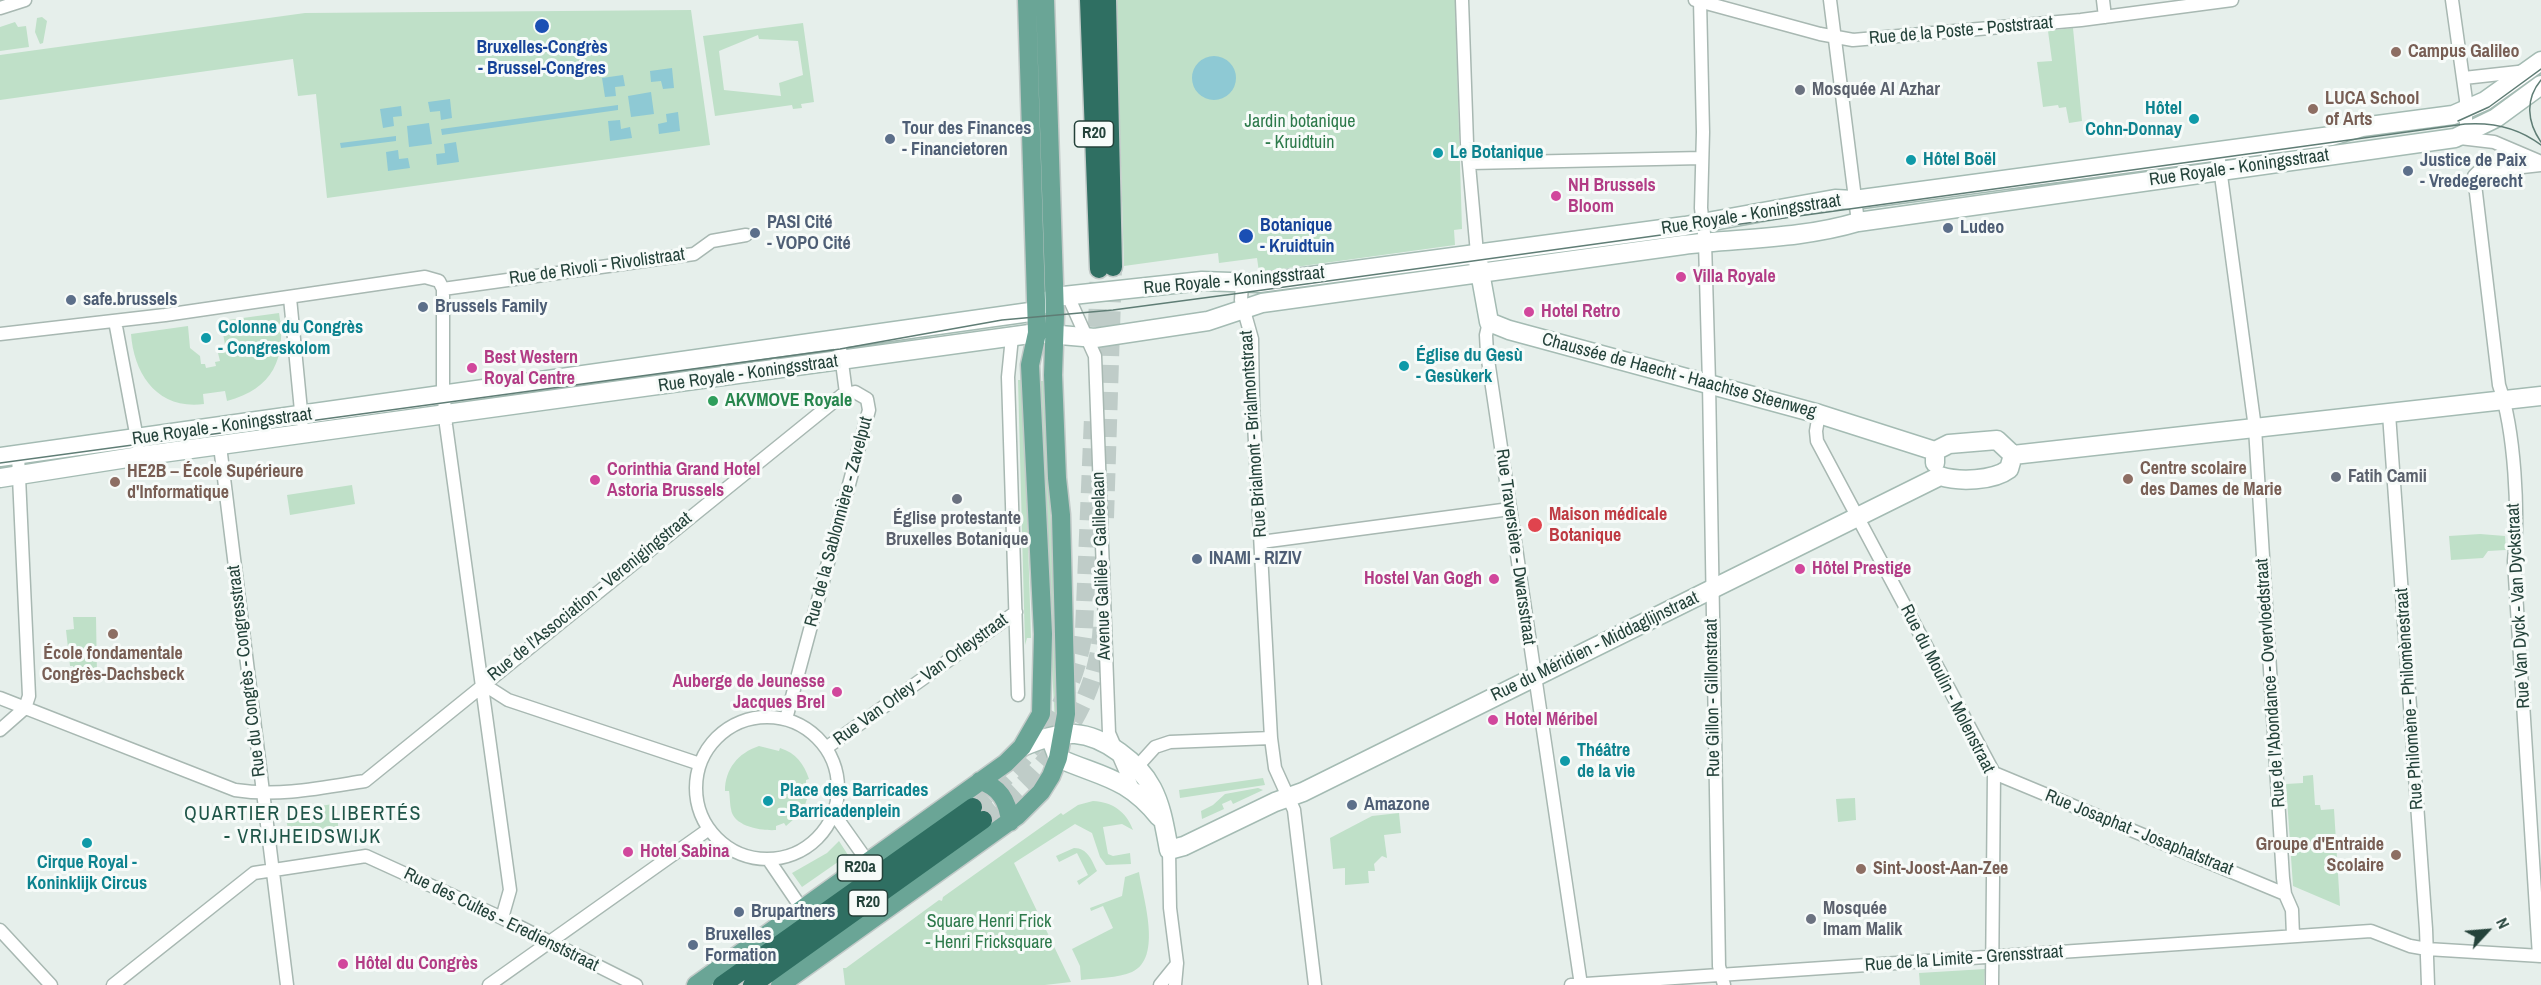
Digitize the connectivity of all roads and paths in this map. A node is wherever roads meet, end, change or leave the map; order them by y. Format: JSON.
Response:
{"nodes":[{"id":1,"x":25,"y":0,"type":"edge"},
{"id":2,"x":1027,"y":0,"type":"edge"},
{"id":3,"x":1045,"y":0,"type":"edge"},
{"id":4,"x":1089,"y":0,"type":"edge"},
{"id":5,"x":1107,"y":0,"type":"edge"},
{"id":6,"x":1462,"y":0,"type":"edge"},
{"id":7,"x":1698,"y":0,"type":"edge"},
{"id":8,"x":1830,"y":0,"type":"edge"},
{"id":9,"x":2103,"y":0,"type":"edge"},
{"id":10,"x":2232,"y":0,"type":"edge"},
{"id":11,"x":2452,"y":0,"type":"edge"},
{"id":12,"x":2210,"y":2,"type":"edge"},
{"id":13,"x":0,"y":8,"type":"edge"},
{"id":14,"x":2105,"y":17,"type":"junction"},
{"id":15,"x":1834,"y":37,"type":"junction"},
{"id":16,"x":2534,"y":66,"type":"edge"},
{"id":17,"x":2464,"y":78,"type":"junction"},
{"id":18,"x":2541,"y":85,"type":"edge"},
{"id":19,"x":2464,"y":127,"type":"junction"},
{"id":20,"x":1701,"y":158,"type":"junction"},
{"id":21,"x":2219,"y":162,"type":"junction"},
{"id":22,"x":1470,"y":163,"type":"junction"},
{"id":23,"x":2541,"y":164,"type":"edge"},
{"id":24,"x":1854,"y":200,"type":"junction"},
{"id":25,"x":1702,"y":222,"type":"junction"},
{"id":26,"x":1857,"y":222,"type":"junction"},
{"id":27,"x":746,"y":235,"type":"dead end"},
{"id":28,"x":1705,"y":243,"type":"junction"},
{"id":29,"x":1477,"y":253,"type":"junction"},
{"id":30,"x":1480,"y":273,"type":"junction"},
{"id":31,"x":1242,"y":284,"type":"junction"},
{"id":32,"x":443,"y":289,"type":"junction"},
{"id":33,"x":1061,"y":297,"type":"junction"},
{"id":34,"x":290,"y":298,"type":"junction"},
{"id":35,"x":1036,"y":308,"type":"junction"},
{"id":36,"x":1245,"y":309,"type":"junction"},
{"id":37,"x":115,"y":321,"type":"junction"},
{"id":38,"x":1489,"y":321,"type":"junction"},
{"id":39,"x":0,"y":334,"type":"edge"},
{"id":40,"x":1046,"y":334,"type":"junction"},
{"id":41,"x":1086,"y":337,"type":"junction"},
{"id":42,"x":839,"y":340,"type":"junction"},
{"id":43,"x":1011,"y":344,"type":"junction"},
{"id":44,"x":842,"y":362,"type":"junction"},
{"id":45,"x":1709,"y":383,"type":"junction"},
{"id":46,"x":846,"y":393,"type":"junction"},
{"id":47,"x":444,"y":395,"type":"junction"},
{"id":48,"x":2541,"y":396,"type":"edge"},
{"id":49,"x":2505,"y":400,"type":"junction"},
{"id":50,"x":1819,"y":414,"type":"junction"},
{"id":51,"x":2389,"y":414,"type":"junction"},
{"id":52,"x":446,"y":416,"type":"junction"},
{"id":53,"x":303,"y":425,"type":"junction"},
{"id":54,"x":2256,"y":428,"type":"junction"},
{"id":55,"x":219,"y":437,"type":"junction"},
{"id":56,"x":138,"y":447,"type":"junction"},
{"id":57,"x":1935,"y":451,"type":"junction"},
{"id":58,"x":2013,"y":455,"type":"junction"},
{"id":59,"x":9,"y":456,"type":"edge"},
{"id":60,"x":19,"y":475,"type":"junction"},
{"id":61,"x":1940,"y":476,"type":"junction"},
{"id":62,"x":0,"y":478,"type":"edge"},
{"id":63,"x":1510,"y":509,"type":"junction"},
{"id":64,"x":1857,"y":519,"type":"junction"},
{"id":65,"x":1261,"y":542,"type":"junction"},
{"id":66,"x":1713,"y":589,"type":"junction"},
{"id":67,"x":1016,"y":612,"type":"junction"},
{"id":68,"x":1534,"y":676,"type":"junction"},
{"id":69,"x":483,"y":684,"type":"junction"},
{"id":70,"x":1018,"y":695,"type":"dead end"},
{"id":71,"x":0,"y":698,"type":"edge"},
{"id":72,"x":25,"y":708,"type":"junction"},
{"id":73,"x":1041,"y":714,"type":"junction"},
{"id":74,"x":786,"y":719,"type":"junction"},
{"id":75,"x":0,"y":730,"type":"edge"},
{"id":76,"x":1056,"y":735,"type":"junction"},
{"id":77,"x":1271,"y":738,"type":"junction"},
{"id":78,"x":1022,"y":747,"type":"junction"},
{"id":79,"x":826,"y":748,"type":"junction"},
{"id":80,"x":1116,"y":750,"type":"junction"},
{"id":81,"x":1058,"y":758,"type":"junction"},
{"id":82,"x":700,"y":764,"type":"junction"},
{"id":83,"x":1136,"y":768,"type":"junction"},
{"id":84,"x":1994,"y":773,"type":"junction"},
{"id":85,"x":980,"y":781,"type":"junction"},
{"id":86,"x":1135,"y":792,"type":"junction"},
{"id":87,"x":262,"y":795,"type":"junction"},
{"id":88,"x":1289,"y":797,"type":"junction"},
{"id":89,"x":834,"y":814,"type":"junction"},
{"id":90,"x":1162,"y":820,"type":"junction"},
{"id":91,"x":1010,"y":822,"type":"junction"},
{"id":92,"x":709,"y":829,"type":"junction"},
{"id":93,"x":1169,"y":850,"type":"junction"},
{"id":94,"x":768,"y":859,"type":"junction"},
{"id":95,"x":868,"y":862,"type":"junction"},
{"id":96,"x":272,"y":869,"type":"junction"},
{"id":97,"x":2285,"y":894,"type":"junction"},
{"id":98,"x":802,"y":909,"type":"junction"},
{"id":99,"x":502,"y":918,"type":"junction"},
{"id":100,"x":0,"y":930,"type":"edge"},
{"id":101,"x":2293,"y":936,"type":"junction"},
{"id":102,"x":550,"y":943,"type":"junction"},
{"id":103,"x":2427,"y":949,"type":"junction"},
{"id":104,"x":2540,"y":956,"type":"edge"},
{"id":105,"x":1992,"y":958,"type":"junction"},
{"id":106,"x":1177,"y":963,"type":"junction"},
{"id":107,"x":1722,"y":979,"type":"edge"},
{"id":108,"x":721,"y":984,"type":"edge"},
{"id":109,"x":51,"y":985,"type":"edge"},
{"id":110,"x":113,"y":985,"type":"edge"},
{"id":111,"x":287,"y":985,"type":"edge"},
{"id":112,"x":489,"y":985,"type":"edge"},
{"id":113,"x":636,"y":985,"type":"edge"},
{"id":114,"x":696,"y":985,"type":"edge"},
{"id":115,"x":752,"y":985,"type":"edge"},
{"id":116,"x":780,"y":985,"type":"edge"},
{"id":117,"x":1160,"y":985,"type":"edge"},
{"id":118,"x":1175,"y":985,"type":"edge"},
{"id":119,"x":1315,"y":985,"type":"edge"},
{"id":120,"x":1571,"y":985,"type":"edge"},
{"id":121,"x":1581,"y":985,"type":"edge"},
{"id":122,"x":1992,"y":985,"type":"edge"},
{"id":123,"x":2428,"y":985,"type":"edge"}],
"edges":[{"from":1,"to":13,"type":"street"},
{"from":2,"to":35,"type":"main road"},
{"from":3,"to":33,"type":"main road"},
{"from":4,"to":5,"type":"highway","number":"R20"},
{"from":6,"to":22,"type":"street"},
{"from":7,"to":15,"type":"street","name":"Rue de la Poste - Poststraat"},
{"from":7,"to":20,"type":"street","name":"Rue Gillon - Gillonstraat"},
{"from":8,"to":15,"type":"street"},
{"from":9,"to":14,"type":"street"},
{"from":10,"to":12,"type":"street","name":"Rue de la Poste - Poststraat"},
{"from":11,"to":17,"type":"street"},
{"from":12,"to":14,"type":"street","name":"Rue de la Poste - Poststraat"},
{"from":14,"to":15,"type":"street","name":"Rue de la Poste - Poststraat"},
{"from":15,"to":24,"type":"street"},
{"from":16,"to":17,"type":"street"},
{"from":16,"to":19,"type":"street"},
{"from":17,"to":19,"type":"street"},
{"from":18,"to":19,"type":"street"},
{"from":19,"to":21,"type":"street","name":"Rue Royale - Koningsstraat"},
{"from":19,"to":21,"type":"street","name":"Rue Royale - Koningsstraat"},
{"from":19,"to":23,"type":"street"},
{"from":20,"to":22,"type":"street"},
{"from":20,"to":25,"type":"street","name":"Rue Gillon - Gillonstraat"},
{"from":21,"to":24,"type":"street","name":"Rue Royale - Koningsstraat"},
{"from":21,"to":26,"type":"street","name":"Rue Royale - Koningsstraat"},
{"from":21,"to":54,"type":"street","name":"Rue de l'Abondance - Overvloedstraat"},
{"from":22,"to":29,"type":"street"},
{"from":23,"to":49,"type":"street","name":"Rue Van Dyck - Van Dyckstraat"},
{"from":24,"to":25,"type":"street","name":"Rue Royale - Koningsstraat"},
{"from":24,"to":26,"type":"street"},
{"from":25,"to":28,"type":"street","name":"Rue Gillon - Gillonstraat"},
{"from":25,"to":29,"type":"street","name":"Rue Royale - Koningsstraat"},
{"from":26,"to":28,"type":"street","name":"Rue Royale - Koningsstraat"},
{"from":27,"to":32,"type":"street","name":"Rue de Rivoli - Rivolistraat"},
{"from":28,"to":30,"type":"street","name":"Rue Royale - Koningsstraat"},
{"from":28,"to":45,"type":"street","name":"Rue Gillon - Gillonstraat"},
{"from":29,"to":30,"type":"street"},
{"from":29,"to":31,"type":"street","name":"Rue Royale - Koningsstraat"},
{"from":30,"to":36,"type":"street","name":"Rue Royale - Koningsstraat"},
{"from":30,"to":38,"type":"street"},
{"from":31,"to":33,"type":"street","name":"Rue Royale - Koningsstraat"},
{"from":31,"to":36,"type":"street","name":"Rue Brialmont - Brialmontstraat"},
{"from":32,"to":34,"type":"street"},
{"from":32,"to":47,"type":"street"},
{"from":33,"to":35,"type":"street","name":"Rue Royale - Koningsstraat"},
{"from":33,"to":40,"type":"main road"},
{"from":33,"to":41,"type":"street"},
{"from":34,"to":37,"type":"street"},
{"from":34,"to":53,"type":"street"},
{"from":35,"to":40,"type":"main road"},
{"from":35,"to":42,"type":"street","name":"Rue Royale - Koningsstraat"},
{"from":36,"to":41,"type":"street","name":"Rue Royale - Koningsstraat"},
{"from":36,"to":65,"type":"street","name":"Rue Brialmont - Brialmontstraat"},
{"from":37,"to":39,"type":"street"},
{"from":37,"to":56,"type":"street"},
{"from":38,"to":45,"type":"street","name":"Chaussée de Haecht - Haachtse Steenweg"},
{"from":38,"to":63,"type":"street","name":"Rue Traversière - Dwarsstraat"},
{"from":40,"to":41,"type":"street","name":"Rue Royale - Koningsstraat"},
{"from":40,"to":43,"type":"street","name":"Rue Royale - Koningsstraat"},
{"from":40,"to":73,"type":"main road"},
{"from":40,"to":76,"type":"main road"},
{"from":41,"to":80,"type":"street","name":"Avenue Galilée - Galileelaan"},
{"from":42,"to":44,"type":"street","name":"Rue de la Sablonnière - Zavelput"},
{"from":42,"to":47,"type":"street","name":"Rue Royale - Koningsstraat"},
{"from":43,"to":44,"type":"street","name":"Rue Royale - Koningsstraat"},
{"from":43,"to":67,"type":"street"},
{"from":44,"to":46,"type":"street","name":"Rue de la Sablonnière - Zavelput"},
{"from":44,"to":52,"type":"street","name":"Rue Royale - Koningsstraat"},
{"from":45,"to":50,"type":"street","name":"Chaussée de Haecht - Haachtse Steenweg"},
{"from":45,"to":66,"type":"street","name":"Rue Gillon - Gillonstraat"},
{"from":46,"to":69,"type":"street","name":"Rue de l'Association - Verenigingstraat"},
{"from":46,"to":74,"type":"street","name":"Rue de la Sablonnière - Zavelput"},
{"from":47,"to":52,"type":"street"},
{"from":47,"to":53,"type":"street","name":"Rue Royale - Koningsstraat"},
{"from":48,"to":49,"type":"street"},
{"from":49,"to":51,"type":"street"},
{"from":49,"to":104,"type":"street","name":"Rue Van Dyck - Van Dyckstraat"},
{"from":50,"to":57,"type":"street","name":"Chaussée de Haecht - Haachtse Steenweg"},
{"from":50,"to":64,"type":"street","name":"Rue du Moulin - Molenstraat"},
{"from":51,"to":54,"type":"street"},
{"from":51,"to":103,"type":"street","name":"Rue Philomène - Philomènestraat"},
{"from":52,"to":53,"type":"street","name":"Rue Royale - Koningsstraat"},
{"from":52,"to":69,"type":"street"},
{"from":53,"to":55,"type":"street","name":"Rue Royale - Koningsstraat"},
{"from":54,"to":58,"type":"street"},
{"from":54,"to":97,"type":"street","name":"Rue de l'Abondance - Overvloedstraat"},
{"from":55,"to":56,"type":"street","name":"Rue Royale - Koningsstraat"},
{"from":55,"to":87,"type":"street","name":"Rue du Congrès - Congresstraat"},
{"from":56,"to":59,"type":"street","name":"Rue Royale - Koningsstraat"},
{"from":56,"to":60,"type":"street","name":"Rue Royale - Koningsstraat"},
{"from":57,"to":58,"type":"street"},
{"from":57,"to":61,"type":"street"},
{"from":58,"to":61,"type":"street"},
{"from":59,"to":60,"type":"street"},
{"from":60,"to":62,"type":"street","name":"Rue Royale - Koningsstraat"},
{"from":60,"to":72,"type":"street"},
{"from":61,"to":64,"type":"street","name":"Rue du Méridien - Middaglijnstraat"},
{"from":63,"to":65,"type":"street"},
{"from":63,"to":68,"type":"street","name":"Rue Traversière - Dwarsstraat"},
{"from":64,"to":66,"type":"street","name":"Rue du Méridien - Middaglijnstraat"},
{"from":64,"to":84,"type":"street","name":"Rue du Moulin - Molenstraat"},
{"from":65,"to":77,"type":"street","name":"Rue Brialmont - Brialmontstraat"},
{"from":66,"to":68,"type":"street","name":"Rue du Méridien - Middaglijnstraat"},
{"from":66,"to":107,"type":"street","name":"Rue Gillon - Gillonstraat"},
{"from":67,"to":70,"type":"street"},
{"from":67,"to":79,"type":"street","name":"Rue Van Orley - Van Orleystraat"},
{"from":68,"to":88,"type":"street","name":"Rue du Méridien - Middaglijnstraat"},
{"from":68,"to":121,"type":"street","name":"Rue Traversière - Dwarsstraat"},
{"from":69,"to":82,"type":"street"},
{"from":69,"to":87,"type":"street","name":"Rue de l'Association - Verenigingstraat"},
{"from":69,"to":99,"type":"street"},
{"from":71,"to":72,"type":"street"},
{"from":72,"to":75,"type":"street"},
{"from":72,"to":87,"type":"street"},
{"from":73,"to":76,"type":"street"},
{"from":73,"to":78,"type":"main road","number":"R20a"},
{"from":74,"to":79,"type":"street"},
{"from":74,"to":82,"type":"street"},
{"from":76,"to":78,"type":"street"},
{"from":76,"to":80,"type":"street"},
{"from":76,"to":81,"type":"main road","number":"R20a"},
{"from":77,"to":83,"type":"street"},
{"from":77,"to":88,"type":"street","name":"Rue Brialmont - Brialmontstraat"},
{"from":78,"to":85,"type":"main road","number":"R20a"},
{"from":79,"to":89,"type":"street"},
{"from":80,"to":83,"type":"street"},
{"from":80,"to":86,"type":"street","name":"Avenue Galilée - Galileelaan"},
{"from":81,"to":86,"type":"street"},
{"from":81,"to":91,"type":"main road","number":"R20a"},
{"from":82,"to":92,"type":"street"},
{"from":83,"to":90,"type":"street"},
{"from":84,"to":97,"type":"street","name":"Rue Josaphat - Josaphatstraat"},
{"from":84,"to":105,"type":"street","name":"Rue du Moulin - Molenstraat"},
{"from":85,"to":91,"type":"main road"},
{"from":85,"to":95,"type":"main road","number":"R20a"},
{"from":86,"to":90,"type":"street"},
{"from":87,"to":96,"type":"street","name":"Rue du Congrès - Congresstraat"},
{"from":88,"to":93,"type":"street","name":"Rue du Méridien - Middaglijnstraat"},
{"from":88,"to":119,"type":"street","name":"Rue Brialmont - Brialmontstraat"},
{"from":89,"to":94,"type":"street"},
{"from":89,"to":95,"type":"street"},
{"from":90,"to":93,"type":"street"},
{"from":91,"to":116,"type":"main road","number":"R20a"},
{"from":92,"to":94,"type":"street"},
{"from":92,"to":102,"type":"street"},
{"from":93,"to":106,"type":"street"},
{"from":94,"to":98,"type":"street"},
{"from":95,"to":98,"type":"main road","number":"R20a"},
{"from":96,"to":99,"type":"street","name":"Rue des Cultes - Eredienststraat"},
{"from":96,"to":110,"type":"street"},
{"from":96,"to":111,"type":"street","name":"Rue du Congrès - Congresstraat"},
{"from":97,"to":101,"type":"street","name":"Rue de l'Abondance - Overvloedstraat"},
{"from":98,"to":114,"type":"main road","number":"R20a"},
{"from":99,"to":102,"type":"street","name":"Rue des Cultes - Eredienststraat"},
{"from":100,"to":109,"type":"street"},
{"from":101,"to":103,"type":"street","name":"Rue de la Limite - Grensstraat"},
{"from":101,"to":105,"type":"street","name":"Rue de la Limite - Grensstraat"},
{"from":102,"to":112,"type":"street"},
{"from":102,"to":113,"type":"street","name":"Rue des Cultes - Eredienststraat"},
{"from":103,"to":104,"type":"street","name":"Rue de la Limite - Grensstraat"},
{"from":103,"to":123,"type":"street","name":"Rue Philomène - Philomènestraat"},
{"from":105,"to":107,"type":"street","name":"Rue de la Limite - Grensstraat"},
{"from":105,"to":122,"type":"street","name":"Rue du Moulin - Molenstraat"},
{"from":106,"to":117,"type":"street"},
{"from":106,"to":118,"type":"street"},
{"from":107,"to":121,"type":"street","name":"Rue de la Limite - Grensstraat"},
{"from":108,"to":115,"type":"highway","number":"R20"},
{"from":120,"to":121,"type":"street","name":"Rue de la Limite - Grensstraat"}]}
